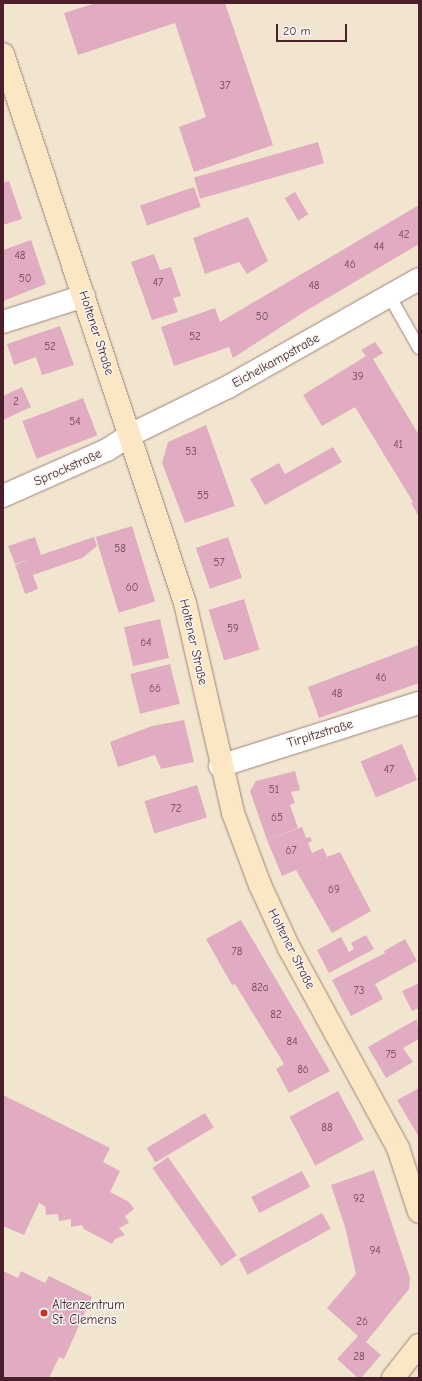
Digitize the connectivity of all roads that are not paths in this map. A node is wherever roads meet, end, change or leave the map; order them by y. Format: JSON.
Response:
{"nodes":[{"id":1,"x":3,"y":54,"type":"edge"},
{"id":2,"x":419,"y":279,"type":"edge"},
{"id":3,"x":84,"y":296,"type":"junction"},
{"id":4,"x":390,"y":297,"type":"junction"},
{"id":5,"x":3,"y":322,"type":"edge"},
{"id":6,"x":419,"y":348,"type":"edge"},
{"id":7,"x":130,"y":435,"type":"junction"},
{"id":8,"x":3,"y":496,"type":"edge"},
{"id":9,"x":419,"y":703,"type":"edge"},
{"id":10,"x":220,"y":766,"type":"junction"},
{"id":11,"x":419,"y":1212,"type":"edge"},
{"id":12,"x":419,"y":1345,"type":"edge"},
{"id":13,"x":393,"y":1378,"type":"edge"}],
"edges":[{"from":1,"to":3,"type":"main road","name":"Holtener Straße"},
{"from":2,"to":4,"type":"street","name":"Eichelkampstraße"},
{"from":3,"to":5,"type":"street"},
{"from":3,"to":7,"type":"main road","name":"Holtener Straße"},
{"from":4,"to":6,"type":"lane"},
{"from":4,"to":7,"type":"street","name":"Eichelkampstraße"},
{"from":7,"to":8,"type":"street","name":"Sprockstraße"},
{"from":7,"to":10,"type":"main road","name":"Holtener Straße"},
{"from":9,"to":10,"type":"street","name":"Tirpitzstraße"},
{"from":10,"to":11,"type":"main road","name":"Holtener Straße"},
{"from":12,"to":13,"type":"main road"}]}
